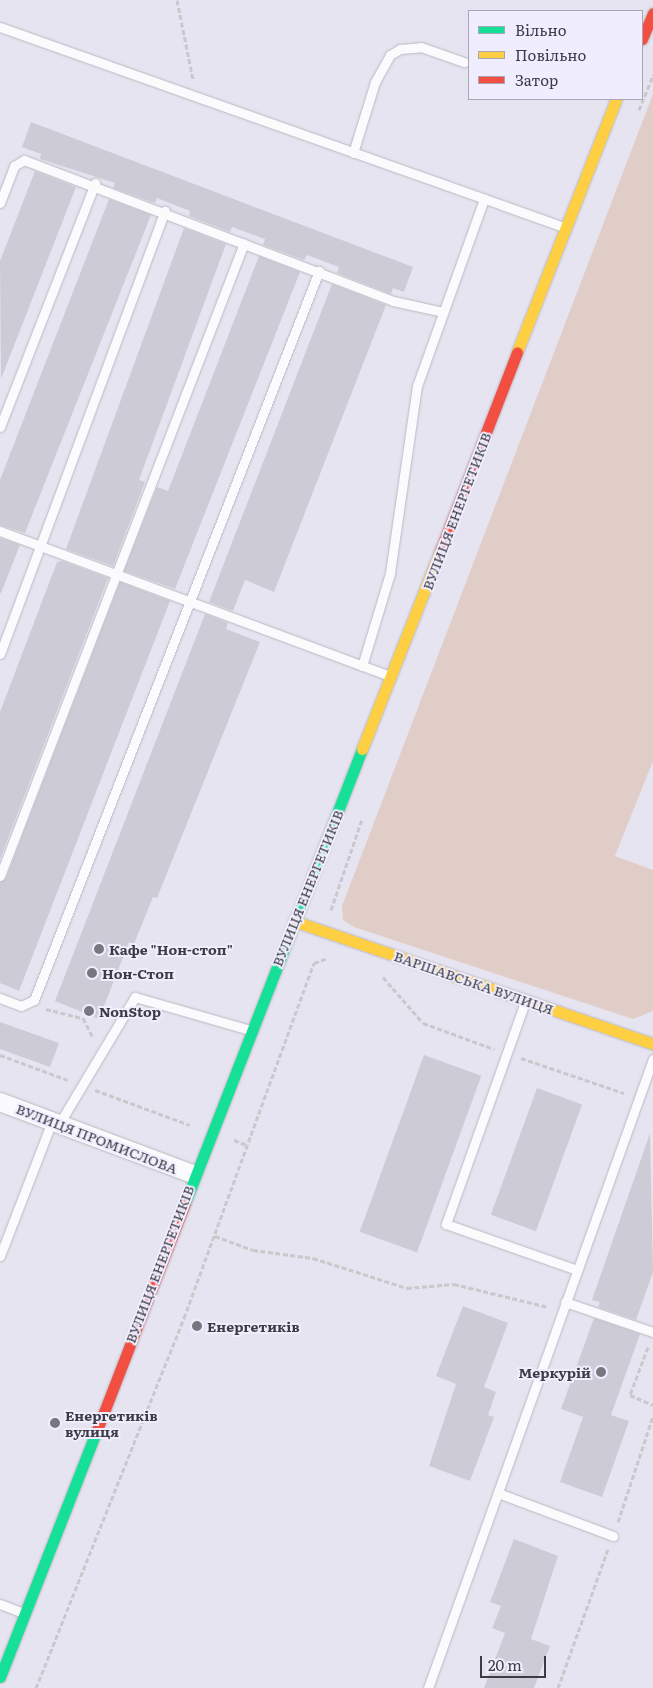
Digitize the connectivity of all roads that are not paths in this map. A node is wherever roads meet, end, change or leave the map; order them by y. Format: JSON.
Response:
{"nodes":[{"id":1,"x":653,"y":13,"type":"edge"},
{"id":2,"x":0,"y":27,"type":"edge"},
{"id":3,"x":643,"y":37,"type":"edge"},
{"id":4,"x":464,"y":62,"type":"dead end"},
{"id":5,"x":616,"y":100,"type":"edge"},
{"id":6,"x":353,"y":153,"type":"junction"},
{"id":7,"x":95,"y":183,"type":"junction"},
{"id":8,"x":484,"y":199,"type":"junction"},
{"id":9,"x":0,"y":203,"type":"edge"},
{"id":10,"x":165,"y":211,"type":"junction"},
{"id":11,"x":564,"y":227,"type":"junction"},
{"id":12,"x":244,"y":243,"type":"junction"},
{"id":13,"x":319,"y":271,"type":"junction"},
{"id":14,"x":443,"y":312,"type":"junction"},
{"id":15,"x":0,"y":427,"type":"edge"},
{"id":16,"x":0,"y":531,"type":"edge"},
{"id":17,"x":42,"y":545,"type":"junction"},
{"id":18,"x":117,"y":572,"type":"junction"},
{"id":19,"x":189,"y":600,"type":"junction"},
{"id":20,"x":0,"y":654,"type":"edge"},
{"id":21,"x":362,"y":666,"type":"junction"},
{"id":22,"x":392,"y":677,"type":"junction"},
{"id":23,"x":0,"y":876,"type":"edge"},
{"id":24,"x":294,"y":921,"type":"junction"},
{"id":25,"x":0,"y":998,"type":"edge"},
{"id":26,"x":526,"y":1000,"type":"junction"},
{"id":27,"x":250,"y":1030,"type":"junction"},
{"id":28,"x":653,"y":1044,"type":"edge"},
{"id":29,"x":653,"y":1059,"type":"edge"},
{"id":30,"x":0,"y":1102,"type":"edge"},
{"id":31,"x":56,"y":1122,"type":"junction"},
{"id":32,"x":193,"y":1174,"type":"junction"},
{"id":33,"x":0,"y":1256,"type":"edge"},
{"id":34,"x":577,"y":1270,"type":"junction"},
{"id":35,"x":565,"y":1302,"type":"junction"},
{"id":36,"x":653,"y":1332,"type":"edge"},
{"id":37,"x":498,"y":1493,"type":"junction"},
{"id":38,"x":613,"y":1536,"type":"dead end"},
{"id":39,"x":0,"y":1604,"type":"edge"},
{"id":40,"x":24,"y":1614,"type":"junction"},
{"id":41,"x":0,"y":1677,"type":"edge"},
{"id":42,"x":428,"y":1688,"type":"edge"}],
"edges":[{"from":1,"to":3,"type":"main road"},
{"from":2,"to":6,"type":"lane"},
{"from":4,"to":6,"type":"lane"},
{"from":5,"to":11,"type":"main road","name":"ВУЛИЦЯ ЕНЕРГЕТИКІВ"},
{"from":6,"to":8,"type":"lane"},
{"from":7,"to":9,"type":"lane"},
{"from":7,"to":10,"type":"lane"},
{"from":7,"to":15,"type":"lane"},
{"from":8,"to":11,"type":"lane"},
{"from":8,"to":14,"type":"lane"},
{"from":10,"to":12,"type":"lane"},
{"from":10,"to":17,"type":"lane"},
{"from":11,"to":22,"type":"main road","name":"ВУЛИЦЯ ЕНЕРГЕТИКІВ"},
{"from":12,"to":13,"type":"lane"},
{"from":12,"to":18,"type":"lane"},
{"from":13,"to":14,"type":"lane"},
{"from":13,"to":19,"type":"lane"},
{"from":14,"to":21,"type":"lane"},
{"from":16,"to":17,"type":"lane"},
{"from":17,"to":18,"type":"lane"},
{"from":17,"to":20,"type":"lane"},
{"from":18,"to":19,"type":"lane"},
{"from":18,"to":23,"type":"lane"},
{"from":19,"to":21,"type":"lane"},
{"from":19,"to":25,"type":"lane"},
{"from":21,"to":22,"type":"lane"},
{"from":22,"to":24,"type":"main road","name":"ВУЛИЦЯ ЕНЕРГЕТИКІВ"},
{"from":24,"to":26,"type":"main road","name":"ВАРШАВСЬКА ВУЛИЦЯ"},
{"from":24,"to":27,"type":"main road","name":"ВУЛИЦЯ ЕНЕРГЕТИКІВ"},
{"from":26,"to":28,"type":"main road","name":"ВАРШАВСЬКА ВУЛИЦЯ"},
{"from":26,"to":34,"type":"lane"},
{"from":27,"to":31,"type":"lane"},
{"from":27,"to":32,"type":"main road","name":"ВУЛИЦЯ ЕНЕРГЕТИКІВ"},
{"from":29,"to":34,"type":"lane"},
{"from":30,"to":31,"type":"street","name":"ВУЛИЦЯ ПРОМИСЛОВА"},
{"from":31,"to":32,"type":"street","name":"ВУЛИЦЯ ПРОМИСЛОВА"},
{"from":31,"to":33,"type":"lane"},
{"from":32,"to":40,"type":"main road","name":"ВУЛИЦЯ ЕНЕРГЕТИКІВ"},
{"from":34,"to":35,"type":"lane"},
{"from":35,"to":36,"type":"lane"},
{"from":35,"to":37,"type":"lane"},
{"from":37,"to":38,"type":"lane"},
{"from":37,"to":42,"type":"lane"},
{"from":39,"to":40,"type":"lane"},
{"from":40,"to":41,"type":"main road","name":"ВУЛИЦЯ ЕНЕРГЕТИКІВ"}]}
